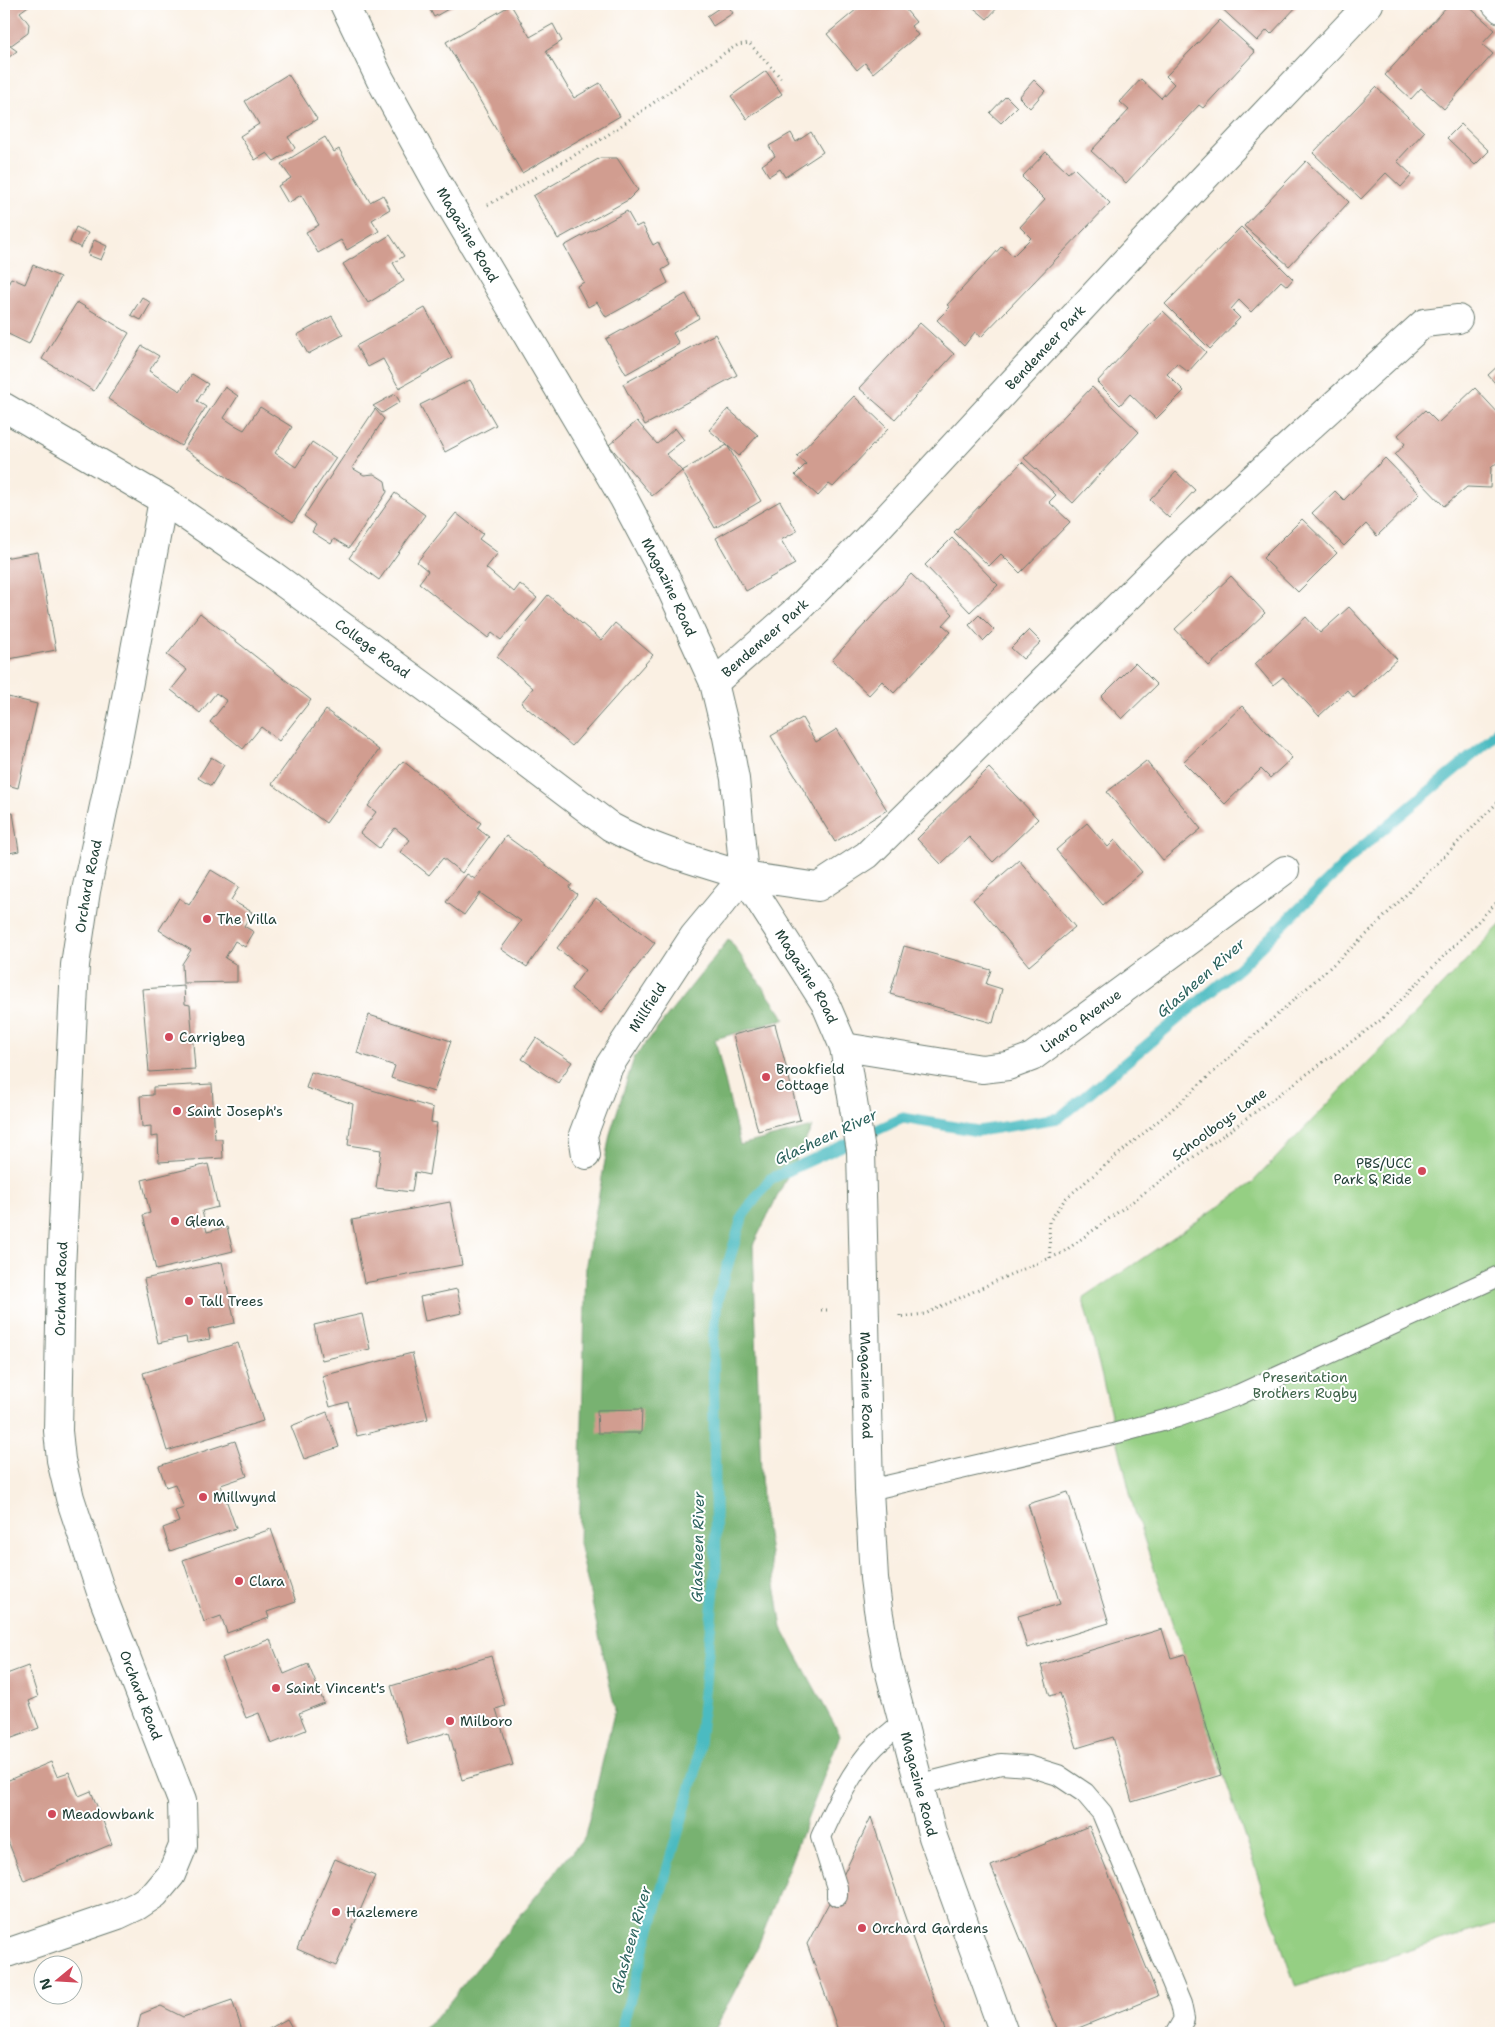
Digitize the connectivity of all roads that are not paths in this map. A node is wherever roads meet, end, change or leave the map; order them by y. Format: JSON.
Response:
{"nodes":[{"id":1,"x":344,"y":4,"type":"edge"},
{"id":2,"x":1370,"y":4,"type":"edge"},
{"id":3,"x":1496,"y":4,"type":"edge"},
{"id":4,"x":1501,"y":9,"type":"edge"},
{"id":5,"x":1458,"y":319,"type":"dead end"},
{"id":6,"x":4,"y":407,"type":"edge"},
{"id":7,"x":163,"y":500,"type":"junction"},
{"id":8,"x":714,"y":683,"type":"junction"},
{"id":9,"x":1285,"y":870,"type":"dead end"},
{"id":10,"x":744,"y":876,"type":"junction"},
{"id":11,"x":844,"y":1047,"type":"junction"},
{"id":12,"x":586,"y":1155,"type":"dead end"},
{"id":13,"x":1501,"y":1275,"type":"edge"},
{"id":14,"x":869,"y":1490,"type":"junction"},
{"id":15,"x":902,"y":1724,"type":"junction"},
{"id":16,"x":918,"y":1785,"type":"junction"},
{"id":17,"x":837,"y":1896,"type":"dead end"},
{"id":18,"x":4,"y":1954,"type":"edge"},
{"id":19,"x":1004,"y":2033,"type":"edge"},
{"id":20,"x":1176,"y":2033,"type":"edge"}],
"edges":[{"from":1,"to":8,"type":"street","name":"Magazine Road"},
{"from":2,"to":8,"type":"street","name":"Bendemeer Park"},
{"from":3,"to":4,"type":"street"},
{"from":5,"to":10,"type":"street","name":"College Road"},
{"from":6,"to":7,"type":"street","name":"College Road"},
{"from":7,"to":10,"type":"street","name":"College Road"},
{"from":7,"to":18,"type":"street","name":"Orchard Road"},
{"from":8,"to":10,"type":"street","name":"Magazine Road"},
{"from":9,"to":11,"type":"street","name":"Linaro Avenue"},
{"from":10,"to":11,"type":"street","name":"Magazine Road"},
{"from":10,"to":12,"type":"street","name":"Millfield"},
{"from":11,"to":14,"type":"street","name":"Magazine Road"},
{"from":13,"to":14,"type":"lane"},
{"from":14,"to":15,"type":"street","name":"Magazine Road"},
{"from":15,"to":16,"type":"street","name":"Magazine Road"},
{"from":15,"to":17,"type":"lane"},
{"from":16,"to":19,"type":"street","name":"Magazine Road"},
{"from":16,"to":20,"type":"lane"}]}
